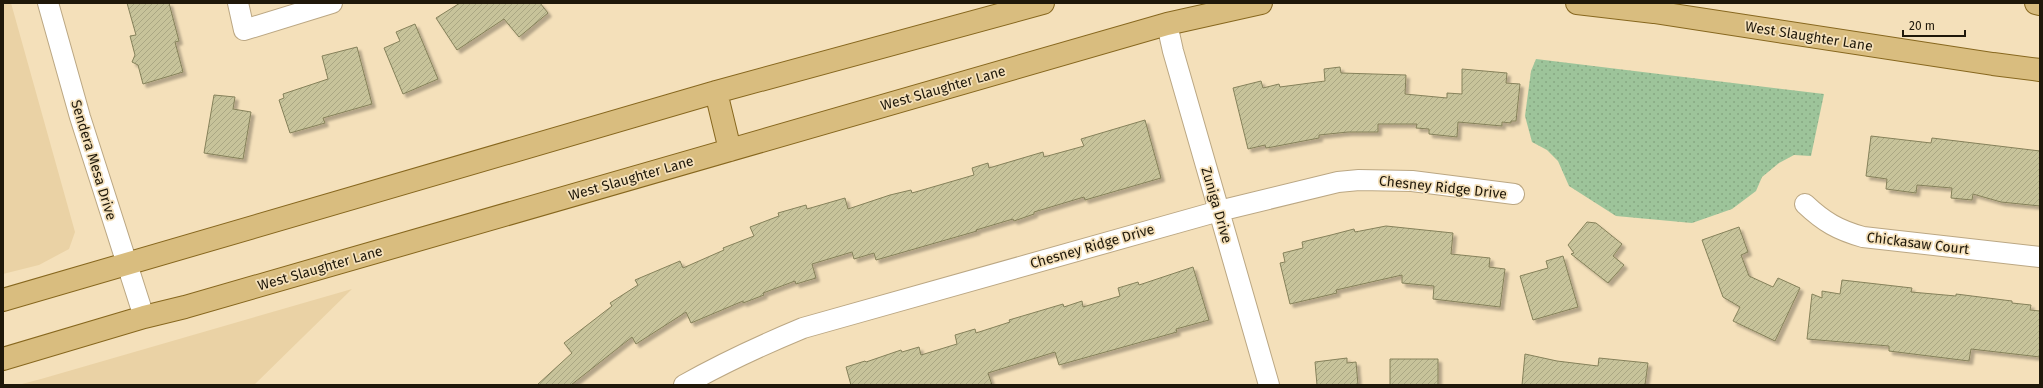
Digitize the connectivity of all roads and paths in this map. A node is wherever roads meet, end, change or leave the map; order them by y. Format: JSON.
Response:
{"nodes":[{"id":1,"x":48,"y":3,"type":"edge"},
{"id":2,"x":238,"y":3,"type":"edge"},
{"id":3,"x":332,"y":3,"type":"edge"},
{"id":4,"x":1043,"y":3,"type":"edge"},
{"id":5,"x":1261,"y":3,"type":"edge"},
{"id":6,"x":1577,"y":3,"type":"edge"},
{"id":7,"x":2036,"y":3,"type":"edge"},
{"id":8,"x":2040,"y":4,"type":"edge"},
{"id":9,"x":1631,"y":6,"type":"edge"},
{"id":10,"x":1167,"y":24,"type":"junction"},
{"id":11,"x":2040,"y":70,"type":"edge"},
{"id":12,"x":716,"y":92,"type":"junction"},
{"id":13,"x":730,"y":150,"type":"junction"},
{"id":14,"x":1514,"y":194,"type":"dead end"},
{"id":15,"x":1805,"y":204,"type":"dead end"},
{"id":16,"x":1219,"y":210,"type":"junction"},
{"id":17,"x":2040,"y":257,"type":"edge"},
{"id":18,"x":127,"y":265,"type":"junction"},
{"id":19,"x":3,"y":300,"type":"edge"},
{"id":20,"x":144,"y":317,"type":"junction"},
{"id":21,"x":3,"y":360,"type":"edge"},
{"id":22,"x":684,"y":385,"type":"edge"},
{"id":23,"x":1269,"y":385,"type":"edge"}],
"edges":[{"from":1,"to":18,"type":"street","name":"Sendera Mesa Drive"},
{"from":2,"to":3,"type":"street"},
{"from":4,"to":12,"type":"main road"},
{"from":5,"to":10,"type":"main road","name":"West Slaughter Lane"},
{"from":6,"to":9,"type":"main road","name":"West Slaughter Lane"},
{"from":7,"to":8,"type":"main road"},
{"from":9,"to":11,"type":"main road","name":"West Slaughter Lane"},
{"from":10,"to":13,"type":"main road","name":"West Slaughter Lane"},
{"from":10,"to":16,"type":"street","name":"Zuniga Drive"},
{"from":12,"to":13,"type":"main road"},
{"from":12,"to":18,"type":"main road"},
{"from":13,"to":20,"type":"main road","name":"West Slaughter Lane"},
{"from":14,"to":16,"type":"street","name":"Chesney Ridge Drive"},
{"from":15,"to":17,"type":"street","name":"Chickasaw Court"},
{"from":16,"to":22,"type":"street","name":"Chesney Ridge Drive"},
{"from":16,"to":23,"type":"street","name":"Zuniga Drive"},
{"from":18,"to":19,"type":"main road"},
{"from":18,"to":20,"type":"street","name":"Sendera Mesa Drive"},
{"from":20,"to":21,"type":"main road","name":"West Slaughter Lane"}]}
